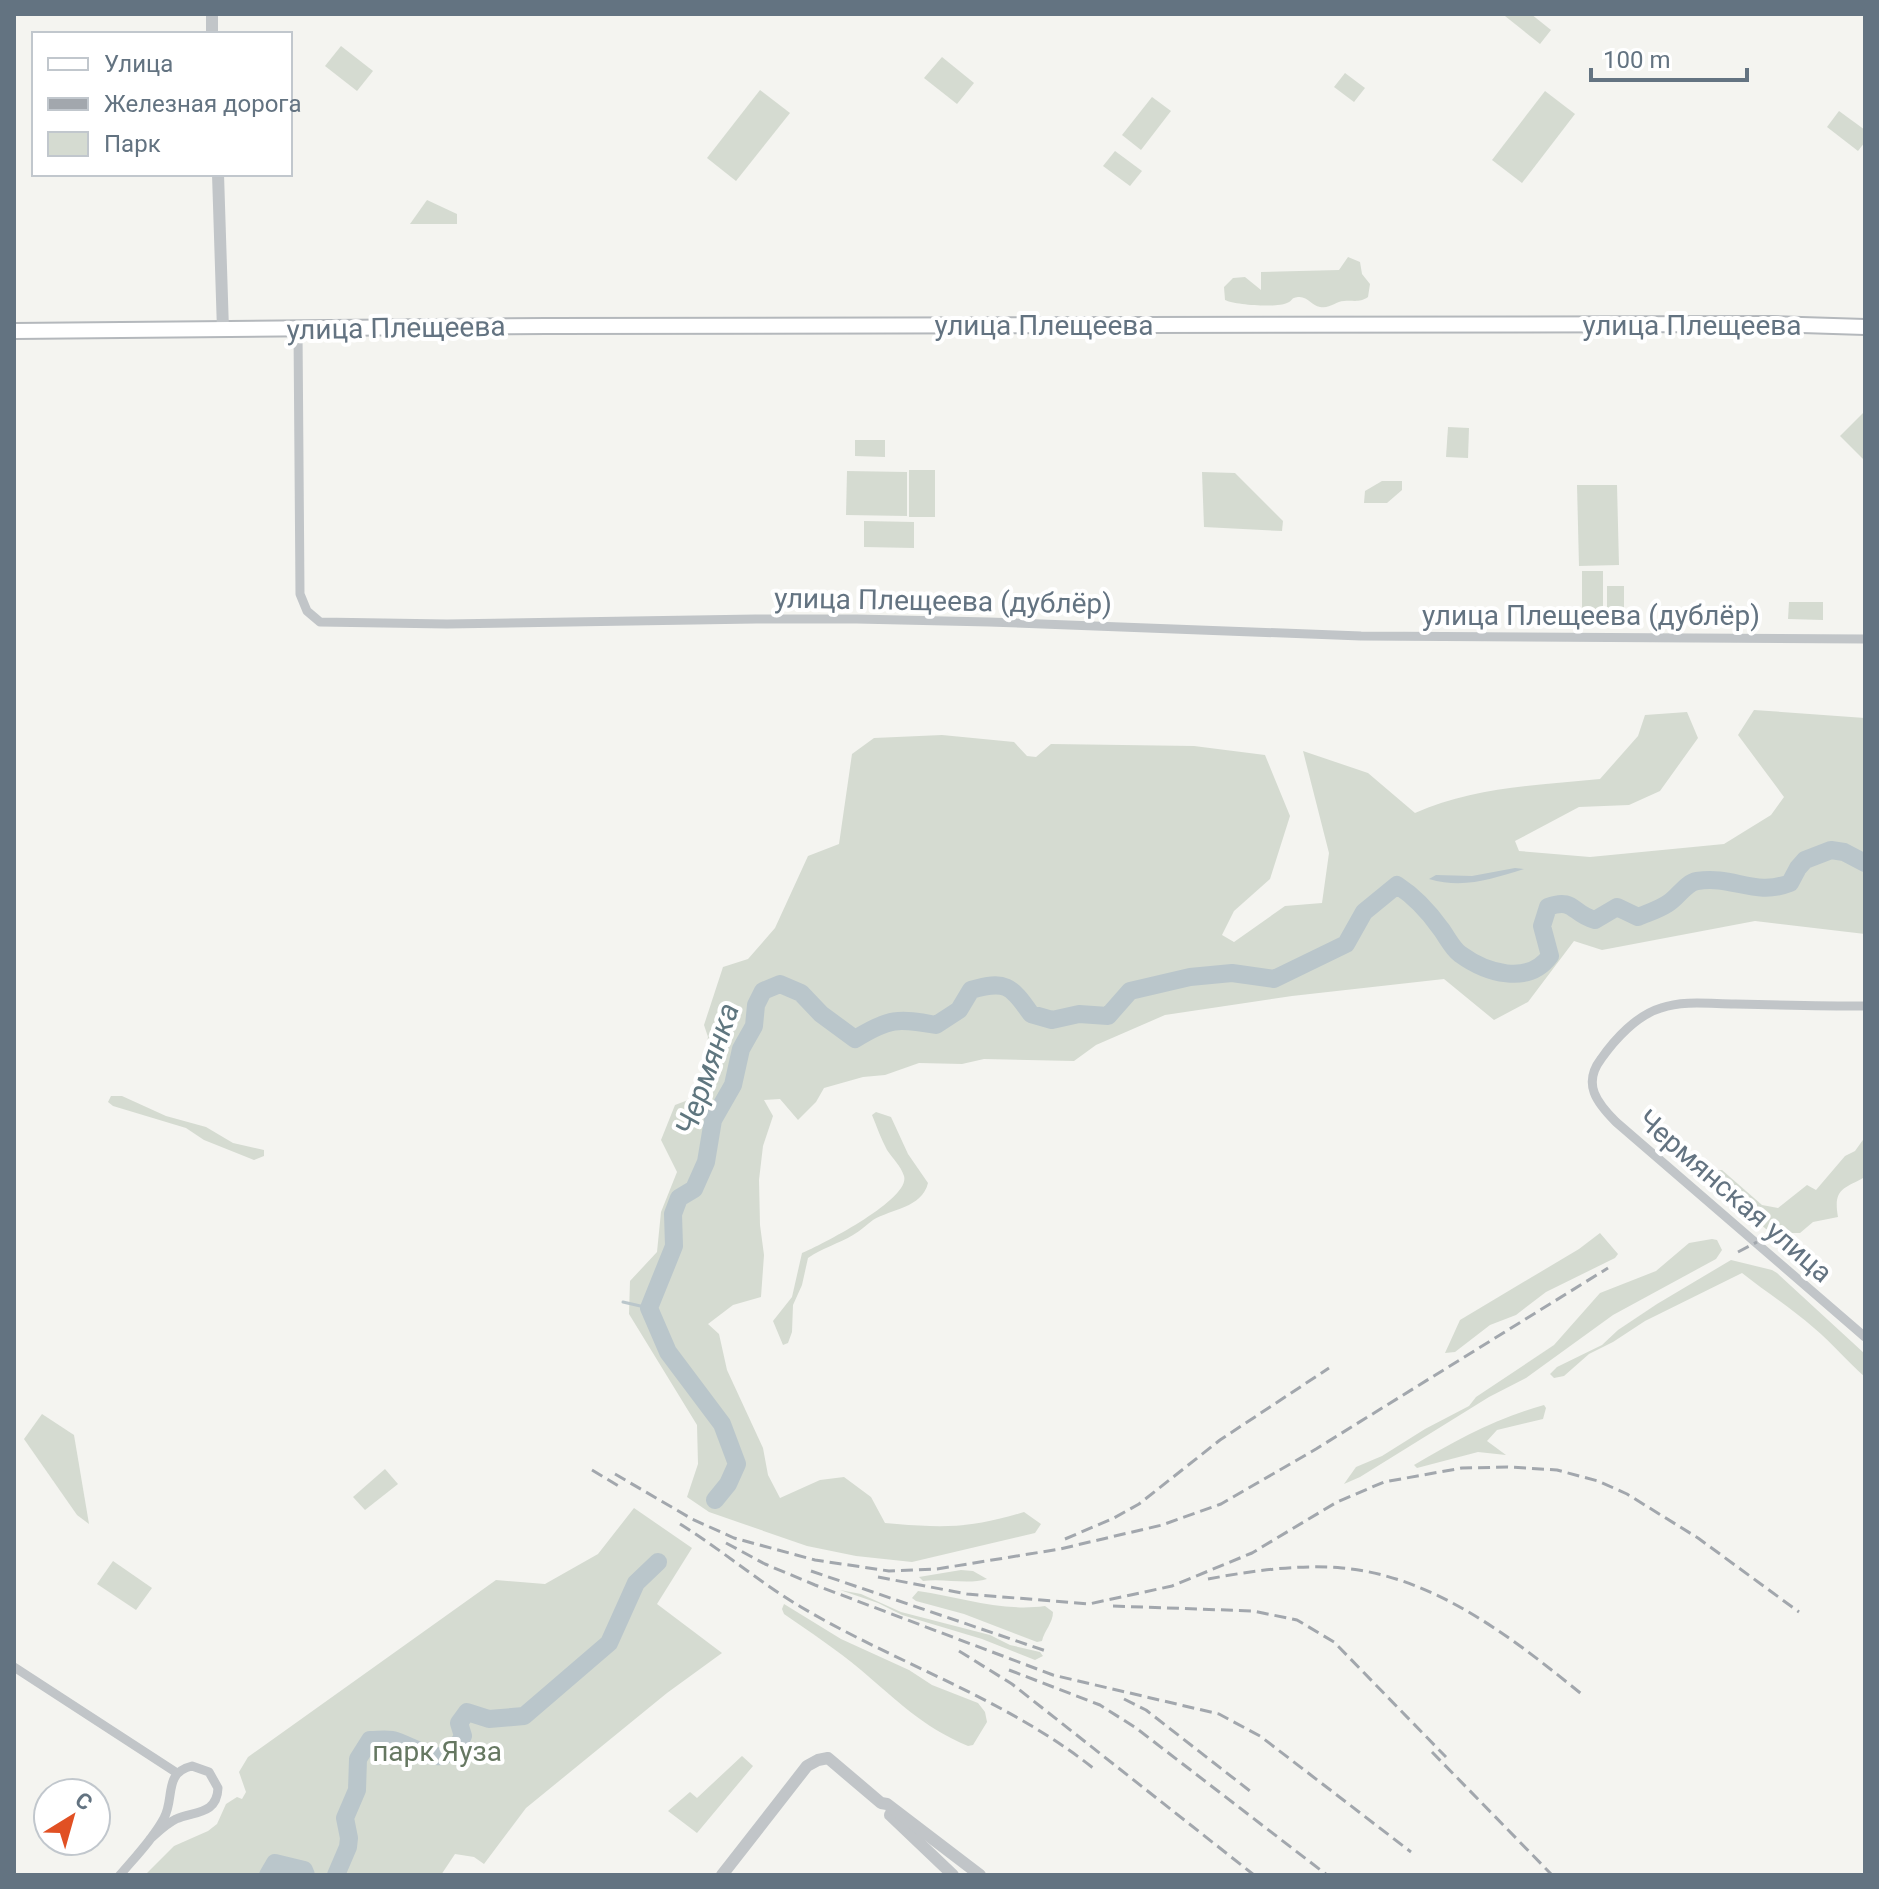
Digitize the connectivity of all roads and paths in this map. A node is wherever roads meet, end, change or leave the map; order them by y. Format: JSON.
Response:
{"nodes":[{"id":1,"x":218,"y":176,"type":"edge"},
{"id":2,"x":1865,"y":327,"type":"edge"},
{"id":3,"x":223,"y":330,"type":"junction"},
{"id":4,"x":298,"y":330,"type":"junction"},
{"id":5,"x":14,"y":331,"type":"edge"},
{"id":6,"x":1865,"y":639,"type":"edge"},
{"id":7,"x":1865,"y":1006,"type":"edge"},
{"id":8,"x":1865,"y":1337,"type":"edge"},
{"id":9,"x":14,"y":1667,"type":"edge"},
{"id":10,"x":177,"y":1773,"type":"junction"},
{"id":11,"x":171,"y":1798,"type":"junction"},
{"id":12,"x":881,"y":1803,"type":"junction"},
{"id":13,"x":190,"y":1814,"type":"junction"},
{"id":14,"x":150,"y":1839,"type":"junction"},
{"id":15,"x":120,"y":1875,"type":"edge"},
{"id":16,"x":722,"y":1875,"type":"edge"},
{"id":17,"x":953,"y":1875,"type":"edge"},
{"id":18,"x":980,"y":1875,"type":"edge"}],
"edges":[{"from":1,"to":3,"type":"street"},
{"from":2,"to":4,"type":"main road","name":"улица Плещеева"},
{"from":3,"to":4,"type":"main road","name":"улица Плещеева"},
{"from":3,"to":5,"type":"main road","name":"улица Плещеева"},
{"from":4,"to":6,"type":"street","name":"улица Плещеева (дублёр)"},
{"from":7,"to":8,"type":"street","name":"Чермянская улица"},
{"from":9,"to":10,"type":"street"},
{"from":10,"to":11,"type":"street"},
{"from":10,"to":13,"type":"street"},
{"from":11,"to":13,"type":"street"},
{"from":11,"to":14,"type":"street"},
{"from":12,"to":16,"type":"street"},
{"from":12,"to":17,"type":"street"},
{"from":12,"to":18,"type":"street"},
{"from":13,"to":14,"type":"street"},
{"from":14,"to":15,"type":"street"}]}
